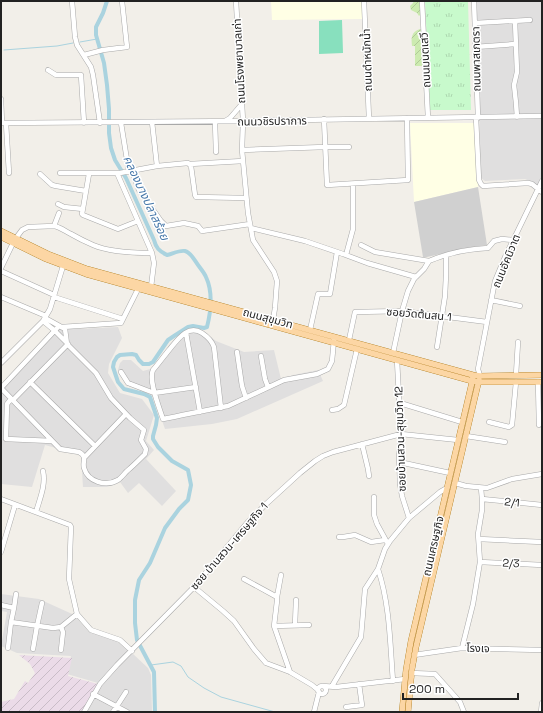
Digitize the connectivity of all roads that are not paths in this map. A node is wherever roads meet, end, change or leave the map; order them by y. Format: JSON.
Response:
{"nodes":[{"id":1,"x":72,"y":1,"type":"edge"},
{"id":2,"x":122,"y":1,"type":"edge"},
{"id":3,"x":236,"y":1,"type":"edge"},
{"id":4,"x":364,"y":1,"type":"edge"},
{"id":5,"x":422,"y":1,"type":"edge"},
{"id":6,"x":474,"y":1,"type":"edge"},
{"id":7,"x":530,"y":20,"type":"dead end"},
{"id":8,"x":515,"y":21,"type":"junction"},
{"id":9,"x":475,"y":23,"type":"junction"},
{"id":10,"x":516,"y":44,"type":"junction"},
{"id":11,"x":475,"y":47,"type":"junction"},
{"id":12,"x":84,"y":55,"type":"junction"},
{"id":13,"x":48,"y":70,"type":"dead end"},
{"id":14,"x":1,"y":99,"type":"edge"},
{"id":15,"x":242,"y":104,"type":"junction"},
{"id":16,"x":242,"y":110,"type":"junction"},
{"id":17,"x":542,"y":116,"type":"edge"},
{"id":18,"x":517,"y":117,"type":"junction"},
{"id":19,"x":407,"y":118,"type":"junction"},
{"id":20,"x":428,"y":118,"type":"junction"},
{"id":21,"x":477,"y":118,"type":"junction"},
{"id":22,"x":324,"y":119,"type":"junction"},
{"id":23,"x":369,"y":119,"type":"junction"},
{"id":24,"x":260,"y":121,"type":"junction"},
{"id":25,"x":152,"y":122,"type":"junction"},
{"id":26,"x":215,"y":122,"type":"junction"},
{"id":27,"x":224,"y":122,"type":"junction"},
{"id":28,"x":243,"y":122,"type":"junction"},
{"id":29,"x":3,"y":123,"type":"edge"},
{"id":30,"x":84,"y":123,"type":"junction"},
{"id":31,"x":103,"y":123,"type":"junction"},
{"id":32,"x":122,"y":123,"type":"junction"},
{"id":33,"x":325,"y":147,"type":"junction"},
{"id":34,"x":348,"y":148,"type":"dead end"},
{"id":35,"x":242,"y":150,"type":"junction"},
{"id":36,"x":216,"y":152,"type":"dead end"},
{"id":37,"x":243,"y":161,"type":"junction"},
{"id":38,"x":190,"y":164,"type":"junction"},
{"id":39,"x":157,"y":166,"type":"junction"},
{"id":40,"x":129,"y":172,"type":"junction"},
{"id":41,"x":9,"y":173,"type":"dead end"},
{"id":42,"x":60,"y":173,"type":"dead end"},
{"id":43,"x":118,"y":173,"type":"junction"},
{"id":44,"x":40,"y":174,"type":"dead end"},
{"id":45,"x":88,"y":174,"type":"junction"},
{"id":46,"x":542,"y":181,"type":"edge"},
{"id":47,"x":353,"y":184,"type":"junction"},
{"id":48,"x":540,"y":190,"type":"edge"},
{"id":49,"x":86,"y":191,"type":"junction"},
{"id":50,"x":246,"y":198,"type":"junction"},
{"id":51,"x":58,"y":204,"type":"dead end"},
{"id":52,"x":83,"y":209,"type":"junction"},
{"id":53,"x":59,"y":213,"type":"dead end"},
{"id":54,"x":138,"y":221,"type":"junction"},
{"id":55,"x":54,"y":226,"type":"junction"},
{"id":56,"x":251,"y":226,"type":"junction"},
{"id":57,"x":1,"y":231,"type":"edge"},
{"id":58,"x":1,"y":237,"type":"edge"},
{"id":59,"x":14,"y":239,"type":"junction"},
{"id":60,"x":513,"y":240,"type":"junction"},
{"id":61,"x":362,"y":245,"type":"dead end"},
{"id":62,"x":337,"y":252,"type":"junction"},
{"id":63,"x":152,"y":253,"type":"junction"},
{"id":64,"x":346,"y":255,"type":"junction"},
{"id":65,"x":446,"y":255,"type":"junction"},
{"id":66,"x":429,"y":261,"type":"junction"},
{"id":67,"x":63,"y":266,"type":"junction"},
{"id":68,"x":1,"y":269,"type":"edge"},
{"id":69,"x":416,"y":277,"type":"junction"},
{"id":70,"x":151,"y":287,"type":"junction"},
{"id":71,"x":138,"y":289,"type":"junction"},
{"id":72,"x":54,"y":296,"type":"junction"},
{"id":73,"x":176,"y":296,"type":"junction"},
{"id":74,"x":1,"y":297,"type":"edge"},
{"id":75,"x":491,"y":300,"type":"junction"},
{"id":76,"x":212,"y":306,"type":"junction"},
{"id":77,"x":520,"y":306,"type":"dead end"},
{"id":78,"x":402,"y":310,"type":"junction"},
{"id":79,"x":442,"y":315,"type":"junction"},
{"id":80,"x":44,"y":318,"type":"junction"},
{"id":81,"x":123,"y":319,"type":"junction"},
{"id":82,"x":273,"y":320,"type":"junction"},
{"id":83,"x":487,"y":322,"type":"junction"},
{"id":84,"x":61,"y":326,"type":"junction"},
{"id":85,"x":310,"y":330,"type":"junction"},
{"id":86,"x":55,"y":331,"type":"junction"},
{"id":87,"x":186,"y":332,"type":"junction"},
{"id":88,"x":334,"y":339,"type":"junction"},
{"id":89,"x":349,"y":340,"type":"junction"},
{"id":90,"x":518,"y":342,"type":"dead end"},
{"id":91,"x":67,"y":343,"type":"junction"},
{"id":92,"x":437,"y":347,"type":"dead end"},
{"id":93,"x":357,"y":349,"type":"junction"},
{"id":94,"x":237,"y":352,"type":"dead end"},
{"id":95,"x":393,"y":352,"type":"junction"},
{"id":96,"x":261,"y":356,"type":"dead end"},
{"id":97,"x":397,"y":360,"type":"junction"},
{"id":98,"x":1,"y":363,"type":"edge"},
{"id":99,"x":121,"y":372,"type":"dead end"},
{"id":100,"x":516,"y":375,"type":"junction"},
{"id":101,"x":542,"y":375,"type":"edge"},
{"id":102,"x":476,"y":379,"type":"junction"},
{"id":103,"x":30,"y":382,"type":"junction"},
{"id":104,"x":516,"y":382,"type":"junction"},
{"id":105,"x":540,"y":382,"type":"edge"},
{"id":106,"x":196,"y":387,"type":"junction"},
{"id":107,"x":268,"y":387,"type":"junction"},
{"id":108,"x":1,"y":388,"type":"edge"},
{"id":109,"x":154,"y":393,"type":"junction"},
{"id":110,"x":246,"y":398,"type":"junction"},
{"id":111,"x":12,"y":399,"type":"junction"},
{"id":112,"x":400,"y":403,"type":"junction"},
{"id":113,"x":221,"y":408,"type":"junction"},
{"id":114,"x":332,"y":410,"type":"dead end"},
{"id":115,"x":200,"y":412,"type":"junction"},
{"id":116,"x":126,"y":414,"type":"junction"},
{"id":117,"x":462,"y":422,"type":"junction"},
{"id":118,"x":489,"y":422,"type":"dead end"},
{"id":119,"x":539,"y":425,"type":"dead end"},
{"id":120,"x":401,"y":434,"type":"junction"},
{"id":121,"x":466,"y":436,"type":"junction"},
{"id":122,"x":458,"y":440,"type":"junction"},
{"id":123,"x":52,"y":441,"type":"junction"},
{"id":124,"x":506,"y":442,"type":"dead end"},
{"id":125,"x":362,"y":444,"type":"junction"},
{"id":126,"x":95,"y":446,"type":"junction"},
{"id":127,"x":84,"y":458,"type":"junction"},
{"id":128,"x":400,"y":462,"type":"junction"},
{"id":129,"x":43,"y":471,"type":"dead end"},
{"id":130,"x":450,"y":473,"type":"junction"},
{"id":131,"x":542,"y":474,"type":"edge"},
{"id":132,"x":369,"y":476,"type":"dead end"},
{"id":133,"x":454,"y":483,"type":"junction"},
{"id":134,"x":447,"y":488,"type":"junction"},
{"id":135,"x":481,"y":488,"type":"junction"},
{"id":136,"x":374,"y":497,"type":"dead end"},
{"id":137,"x":1,"y":499,"type":"edge"},
{"id":138,"x":482,"y":499,"type":"junction"},
{"id":139,"x":15,"y":505,"type":"junction"},
{"id":140,"x":542,"y":505,"type":"edge"},
{"id":141,"x":36,"y":512,"type":"junction"},
{"id":142,"x":409,"y":518,"type":"junction"},
{"id":143,"x":339,"y":537,"type":"dead end"},
{"id":144,"x":479,"y":539,"type":"junction"},
{"id":145,"x":387,"y":542,"type":"junction"},
{"id":146,"x":542,"y":542,"type":"edge"},
{"id":147,"x":1,"y":552,"type":"edge"},
{"id":148,"x":480,"y":562,"type":"junction"},
{"id":149,"x":542,"y":565,"type":"edge"},
{"id":150,"x":378,"y":569,"type":"junction"},
{"id":151,"x":280,"y":575,"type":"dead end"},
{"id":152,"x":244,"y":579,"type":"dead end"},
{"id":153,"x":194,"y":587,"type":"junction"},
{"id":154,"x":16,"y":594,"type":"dead end"},
{"id":155,"x":277,"y":597,"type":"junction"},
{"id":156,"x":296,"y":600,"type":"dead end"},
{"id":157,"x":42,"y":602,"type":"dead end"},
{"id":158,"x":1,"y":606,"type":"edge"},
{"id":159,"x":14,"y":608,"type":"junction"},
{"id":160,"x":76,"y":614,"type":"junction"},
{"id":161,"x":11,"y":622,"type":"junction"},
{"id":162,"x":294,"y":625,"type":"junction"},
{"id":163,"x":309,"y":625,"type":"dead end"},
{"id":164,"x":37,"y":626,"type":"junction"},
{"id":165,"x":274,"y":626,"type":"junction"},
{"id":166,"x":61,"y":627,"type":"junction"},
{"id":167,"x":8,"y":648,"type":"dead end"},
{"id":168,"x":462,"y":648,"type":"junction"},
{"id":169,"x":33,"y":649,"type":"dead end"},
{"id":170,"x":61,"y":650,"type":"dead end"},
{"id":171,"x":132,"y":650,"type":"junction"},
{"id":172,"x":542,"y":650,"type":"edge"},
{"id":173,"x":414,"y":655,"type":"junction"},
{"id":174,"x":290,"y":672,"type":"junction"},
{"id":175,"x":411,"y":673,"type":"junction"},
{"id":176,"x":393,"y":680,"type":"junction"},
{"id":177,"x":405,"y":680,"type":"junction"},
{"id":178,"x":359,"y":684,"type":"junction"},
{"id":179,"x":312,"y":685,"type":"junction"},
{"id":180,"x":323,"y":686,"type":"junction"},
{"id":181,"x":334,"y":686,"type":"junction"},
{"id":182,"x":319,"y":691,"type":"junction"},
{"id":183,"x":126,"y":692,"type":"dead end"},
{"id":184,"x":325,"y":693,"type":"junction"},
{"id":185,"x":93,"y":694,"type":"junction"},
{"id":186,"x":542,"y":703,"type":"edge"},
{"id":187,"x":316,"y":705,"type":"junction"},
{"id":188,"x":116,"y":706,"type":"junction"},
{"id":189,"x":346,"y":707,"type":"dead end"},
{"id":190,"x":84,"y":712,"type":"edge"},
{"id":191,"x":113,"y":712,"type":"edge"},
{"id":192,"x":127,"y":712,"type":"edge"},
{"id":193,"x":314,"y":712,"type":"edge"},
{"id":194,"x":402,"y":712,"type":"edge"},
{"id":195,"x":408,"y":712,"type":"edge"},
{"id":196,"x":464,"y":712,"type":"edge"},
{"id":197,"x":541,"y":712,"type":"edge"}],
"edges":[{"from":1,"to":12,"type":"street"},
{"from":2,"to":12,"type":"street"},
{"from":3,"to":15,"type":"street","name":"ถนนโรงพยาบาลเก่า"},
{"from":4,"to":23,"type":"street","name":"ถนนตำหนักน้ำ"},
{"from":5,"to":20,"type":"street","name":"ถนนมนตเสวี"},
{"from":6,"to":9,"type":"street","name":"ถนนพาสเภตรา"},
{"from":7,"to":8,"type":"street"},
{"from":8,"to":9,"type":"street"},
{"from":8,"to":10,"type":"street"},
{"from":9,"to":11,"type":"street","name":"ถนนพาสเภตรา"},
{"from":10,"to":11,"type":"street"},
{"from":10,"to":18,"type":"street"},
{"from":11,"to":21,"type":"street","name":"ถนนพาสเภตรา"},
{"from":12,"to":31,"type":"street"},
{"from":13,"to":30,"type":"street"},
{"from":14,"to":29,"type":"street"},
{"from":15,"to":16,"type":"street","name":"ถนนโรงพยาบาลเก่า"},
{"from":15,"to":27,"type":"street"},
{"from":16,"to":24,"type":"street"},
{"from":16,"to":28,"type":"street","name":"ถนนโรงพยาบาลเก่า"},
{"from":17,"to":18,"type":"street","name":"ถนนวชิรปราการ"},
{"from":18,"to":21,"type":"street","name":"ถนนวชิรปราการ"},
{"from":19,"to":20,"type":"street","name":"ถนนวชิรปราการ"},
{"from":19,"to":23,"type":"street","name":"ถนนวชิรปราการ"},
{"from":19,"to":47,"type":"street"},
{"from":20,"to":21,"type":"street","name":"ถนนวชิรปราการ"},
{"from":21,"to":48,"type":"street","name":"ถนนพาสเภตรา"},
{"from":22,"to":23,"type":"street","name":"ถนนวชิรปราการ"},
{"from":22,"to":24,"type":"street","name":"ถนนวชิรปราการ"},
{"from":22,"to":33,"type":"street"},
{"from":24,"to":28,"type":"street","name":"ถนนวชิรปราการ"},
{"from":25,"to":26,"type":"street","name":"ถนนวชิรปราการ"},
{"from":25,"to":32,"type":"street","name":"ถนนวชิรปราการ"},
{"from":25,"to":39,"type":"street"},
{"from":26,"to":27,"type":"street","name":"ถนนวชิรปราการ"},
{"from":26,"to":36,"type":"street"},
{"from":27,"to":28,"type":"street","name":"ถนนวชิรปราการ"},
{"from":28,"to":35,"type":"street","name":"ถนนโรงพยาบาลเก่า"},
{"from":29,"to":30,"type":"street","name":"ถนนวชิรปราการ"},
{"from":29,"to":41,"type":"street"},
{"from":30,"to":31,"type":"street","name":"ถนนวชิรปราการ"},
{"from":31,"to":32,"type":"street","name":"ถนนวชิรปราการ"},
{"from":32,"to":40,"type":"street"},
{"from":33,"to":34,"type":"street"},
{"from":33,"to":35,"type":"street"},
{"from":33,"to":47,"type":"street"},
{"from":35,"to":37,"type":"street","name":"ถนนโรงพยาบาลเก่า"},
{"from":37,"to":38,"type":"street"},
{"from":37,"to":50,"type":"street","name":"ถนนโรงพยาบาลเก่า"},
{"from":38,"to":39,"type":"street"},
{"from":38,"to":50,"type":"street"},
{"from":39,"to":40,"type":"street"},
{"from":40,"to":43,"type":"street"},
{"from":40,"to":56,"type":"street"},
{"from":42,"to":45,"type":"street"},
{"from":43,"to":45,"type":"street"},
{"from":43,"to":54,"type":"street"},
{"from":44,"to":49,"type":"street"},
{"from":45,"to":49,"type":"street"},
{"from":46,"to":48,"type":"street","name":"ถนนอัคนิวาต"},
{"from":47,"to":64,"type":"street"},
{"from":48,"to":60,"type":"street","name":"ถนนอัคนิวาต"},
{"from":49,"to":52,"type":"street"},
{"from":50,"to":56,"type":"street","name":"ถนนโรงพยาบาลเก่า"},
{"from":51,"to":52,"type":"street"},
{"from":52,"to":54,"type":"street"},
{"from":53,"to":55,"type":"street"},
{"from":54,"to":63,"type":"street"},
{"from":55,"to":59,"type":"street"},
{"from":55,"to":63,"type":"street"},
{"from":56,"to":62,"type":"street"},
{"from":56,"to":82,"type":"street","name":"ถนนโรงพยาบาลเก่า"},
{"from":57,"to":59,"type":"main road","name":"ถนนสุขุมวิท"},
{"from":58,"to":59,"type":"main road","name":"ถนนสุขุมวิท"},
{"from":59,"to":67,"type":"main road","name":"ถนนสุขุมวิท"},
{"from":59,"to":68,"type":"street"},
{"from":59,"to":70,"type":"main road","name":"ถนนสุขุมวิท"},
{"from":60,"to":65,"type":"street"},
{"from":60,"to":75,"type":"street","name":"ถนนอัคนิวาต"},
{"from":61,"to":66,"type":"street"},
{"from":62,"to":64,"type":"street"},
{"from":62,"to":85,"type":"street"},
{"from":63,"to":70,"type":"street"},
{"from":64,"to":69,"type":"street"},
{"from":65,"to":66,"type":"street"},
{"from":65,"to":79,"type":"street"},
{"from":66,"to":69,"type":"street"},
{"from":67,"to":71,"type":"main road","name":"ถนนสุขุมวิท"},
{"from":67,"to":72,"type":"street"},
{"from":68,"to":72,"type":"street"},
{"from":69,"to":78,"type":"street"},
{"from":70,"to":73,"type":"main road","name":"ถนนสุขุมวิท"},
{"from":71,"to":73,"type":"main road","name":"ถนนสุขุมวิท"},
{"from":71,"to":81,"type":"street"},
{"from":72,"to":80,"type":"street"},
{"from":72,"to":81,"type":"street"},
{"from":73,"to":76,"type":"main road","name":"ถนนสุขุมวิท"},
{"from":74,"to":80,"type":"street"},
{"from":75,"to":77,"type":"street"},
{"from":75,"to":83,"type":"street","name":"ถนนอัคนิวาต"},
{"from":76,"to":82,"type":"main road","name":"ถนนสุขุมวิท"},
{"from":76,"to":88,"type":"main road","name":"ถนนสุขุมวิท"},
{"from":78,"to":79,"type":"street","name":"ซอยวัดต้นสน 1"},
{"from":78,"to":89,"type":"street","name":"ซอยวัดต้นสน 1"},
{"from":78,"to":95,"type":"street"},
{"from":79,"to":83,"type":"street","name":"ซอยวัดต้นสน 1"},
{"from":79,"to":92,"type":"street"},
{"from":80,"to":84,"type":"street"},
{"from":80,"to":86,"type":"street"},
{"from":80,"to":98,"type":"street"},
{"from":81,"to":84,"type":"street"},
{"from":82,"to":85,"type":"main road","name":"ถนนสุขุมวิท"},
{"from":83,"to":102,"type":"street","name":"ถนนอัคนิวาต"},
{"from":84,"to":86,"type":"street"},
{"from":84,"to":91,"type":"street"},
{"from":85,"to":88,"type":"main road","name":"ถนนสุขุมวิท"},
{"from":86,"to":91,"type":"street"},
{"from":86,"to":108,"type":"street"},
{"from":87,"to":106,"type":"street"},
{"from":87,"to":109,"type":"street"},
{"from":87,"to":113,"type":"street"},
{"from":88,"to":89,"type":"main road","name":"ถนนสุขุมวิท"},
{"from":88,"to":93,"type":"main road","name":"ถนนสุขุมวิท"},
{"from":88,"to":107,"type":"street"},
{"from":89,"to":95,"type":"main road","name":"ถนนสุขุมวิท"},
{"from":90,"to":100,"type":"street"},
{"from":91,"to":103,"type":"street"},
{"from":91,"to":116,"type":"street"},
{"from":93,"to":97,"type":"main road","name":"ถนนสุขุมวิท"},
{"from":93,"to":114,"type":"street"},
{"from":94,"to":110,"type":"street"},
{"from":95,"to":102,"type":"main road","name":"ถนนสุขุมวิท"},
{"from":96,"to":107,"type":"street"},
{"from":97,"to":102,"type":"main road","name":"ถนนสุขุมวิท"},
{"from":97,"to":112,"type":"street","name":"ซอยบ้านสวน-สุขุมวิท 12"},
{"from":99,"to":109,"type":"street"},
{"from":100,"to":101,"type":"main road","name":"ถนนสุขุมวิท"},
{"from":100,"to":102,"type":"main road","name":"ถนนสุขุมวิท"},
{"from":102,"to":104,"type":"main road","name":"ถนนสุขุมวิท"},
{"from":102,"to":117,"type":"main road","name":"ถนนเศรษฐกิจ"},
{"from":102,"to":121,"type":"main road","name":"ถนนเศรษฐกิจ"},
{"from":103,"to":111,"type":"street"},
{"from":103,"to":126,"type":"street"},
{"from":104,"to":105,"type":"main road","name":"ถนนสุขุมวิท"},
{"from":104,"to":118,"type":"street"},
{"from":105,"to":119,"type":"street"},
{"from":106,"to":109,"type":"street"},
{"from":106,"to":115,"type":"street"},
{"from":107,"to":110,"type":"street"},
{"from":108,"to":111,"type":"street"},
{"from":109,"to":115,"type":"street"},
{"from":110,"to":113,"type":"street"},
{"from":111,"to":123,"type":"street"},
{"from":111,"to":123,"type":"street"},
{"from":112,"to":117,"type":"street"},
{"from":112,"to":120,"type":"street","name":"ซอยบ้านสวน-สุขุมวิท 12"},
{"from":113,"to":115,"type":"street"},
{"from":116,"to":126,"type":"street"},
{"from":116,"to":127,"type":"street"},
{"from":117,"to":122,"type":"main road","name":"ถนนเศรษฐกิจ"},
{"from":120,"to":122,"type":"street","name":"ซอย บ้านสวน-เศรษฐกิจ 1"},
{"from":120,"to":125,"type":"street","name":"ซอย บ้านสวน-เศรษฐกิจ 1"},
{"from":120,"to":128,"type":"street","name":"ซอยบ้านสวน-สุขุมวิท 12"},
{"from":121,"to":124,"type":"street"},
{"from":121,"to":133,"type":"main road","name":"ถนนเศรษฐกิจ"},
{"from":122,"to":130,"type":"main road","name":"ถนนเศรษฐกิจ"},
{"from":123,"to":127,"type":"street"},
{"from":125,"to":132,"type":"street"},
{"from":125,"to":153,"type":"street","name":"ซอย บ้านสวน-เศรษฐกิจ 1"},
{"from":126,"to":127,"type":"street"},
{"from":128,"to":130,"type":"street"},
{"from":128,"to":142,"type":"street","name":"ซอยบ้านสวน-สุขุมวิท 12"},
{"from":129,"to":141,"type":"street"},
{"from":130,"to":134,"type":"main road","name":"ถนนเศรษฐกิจ"},
{"from":131,"to":135,"type":"street"},
{"from":133,"to":135,"type":"street"},
{"from":133,"to":173,"type":"main road","name":"ถนนเศรษฐกิจ"},
{"from":134,"to":142,"type":"street"},
{"from":134,"to":177,"type":"main road","name":"ถนนเศรษฐกิจ"},
{"from":135,"to":138,"type":"street"},
{"from":136,"to":145,"type":"street"},
{"from":137,"to":139,"type":"street"},
{"from":138,"to":140,"type":"street","name":"2/1"},
{"from":138,"to":144,"type":"street"},
{"from":139,"to":141,"type":"street"},
{"from":139,"to":147,"type":"street"},
{"from":141,"to":160,"type":"street"},
{"from":142,"to":145,"type":"street"},
{"from":143,"to":145,"type":"street"},
{"from":144,"to":146,"type":"street"},
{"from":144,"to":148,"type":"street"},
{"from":145,"to":150,"type":"street"},
{"from":148,"to":149,"type":"street","name":"2/3"},
{"from":148,"to":168,"type":"street"},
{"from":150,"to":176,"type":"street"},
{"from":150,"to":181,"type":"street"},
{"from":151,"to":155,"type":"street"},
{"from":152,"to":155,"type":"street"},
{"from":153,"to":171,"type":"street","name":"ซอย บ้านสวน-เศรษฐกิจ 1"},
{"from":153,"to":174,"type":"street"},
{"from":154,"to":159,"type":"street"},
{"from":155,"to":165,"type":"street"},
{"from":156,"to":162,"type":"street"},
{"from":157,"to":164,"type":"street"},
{"from":158,"to":159,"type":"street"},
{"from":159,"to":161,"type":"street"},
{"from":160,"to":166,"type":"street"},
{"from":160,"to":171,"type":"street"},
{"from":161,"to":164,"type":"street"},
{"from":161,"to":167,"type":"street"},
{"from":162,"to":163,"type":"street"},
{"from":162,"to":165,"type":"street"},
{"from":164,"to":166,"type":"street"},
{"from":164,"to":169,"type":"street"},
{"from":165,"to":174,"type":"street"},
{"from":166,"to":170,"type":"street"},
{"from":168,"to":172,"type":"street","name":"โรงเจ"},
{"from":168,"to":173,"type":"street","name":"โรงเจ"},
{"from":171,"to":185,"type":"street","name":"ซอย บ้านสวน-เศรษฐกิจ 1"},
{"from":173,"to":175,"type":"main road","name":"ถนนเศรษฐกิจ"},
{"from":174,"to":179,"type":"street"},
{"from":175,"to":195,"type":"main road","name":"ถนนเศรษฐกิจ"},
{"from":175,"to":196,"type":"street"},
{"from":176,"to":177,"type":"street"},
{"from":176,"to":178,"type":"street"},
{"from":177,"to":194,"type":"main road","name":"ถนนเศรษฐกิจ"},
{"from":178,"to":181,"type":"street"},
{"from":178,"to":189,"type":"street"},
{"from":179,"to":180,"type":"street"},
{"from":179,"to":182,"type":"street"},
{"from":180,"to":181,"type":"street"},
{"from":180,"to":182,"type":"street"},
{"from":180,"to":184,"type":"street"},
{"from":181,"to":184,"type":"street"},
{"from":182,"to":184,"type":"street"},
{"from":182,"to":187,"type":"street"},
{"from":183,"to":188,"type":"street"},
{"from":184,"to":187,"type":"street"},
{"from":185,"to":188,"type":"street"},
{"from":185,"to":190,"type":"street","name":"ซอย บ้านสวน-เศรษฐกิจ 1"},
{"from":186,"to":197,"type":"street"},
{"from":187,"to":193,"type":"street"},
{"from":188,"to":191,"type":"street"},
{"from":188,"to":192,"type":"street"}]}
